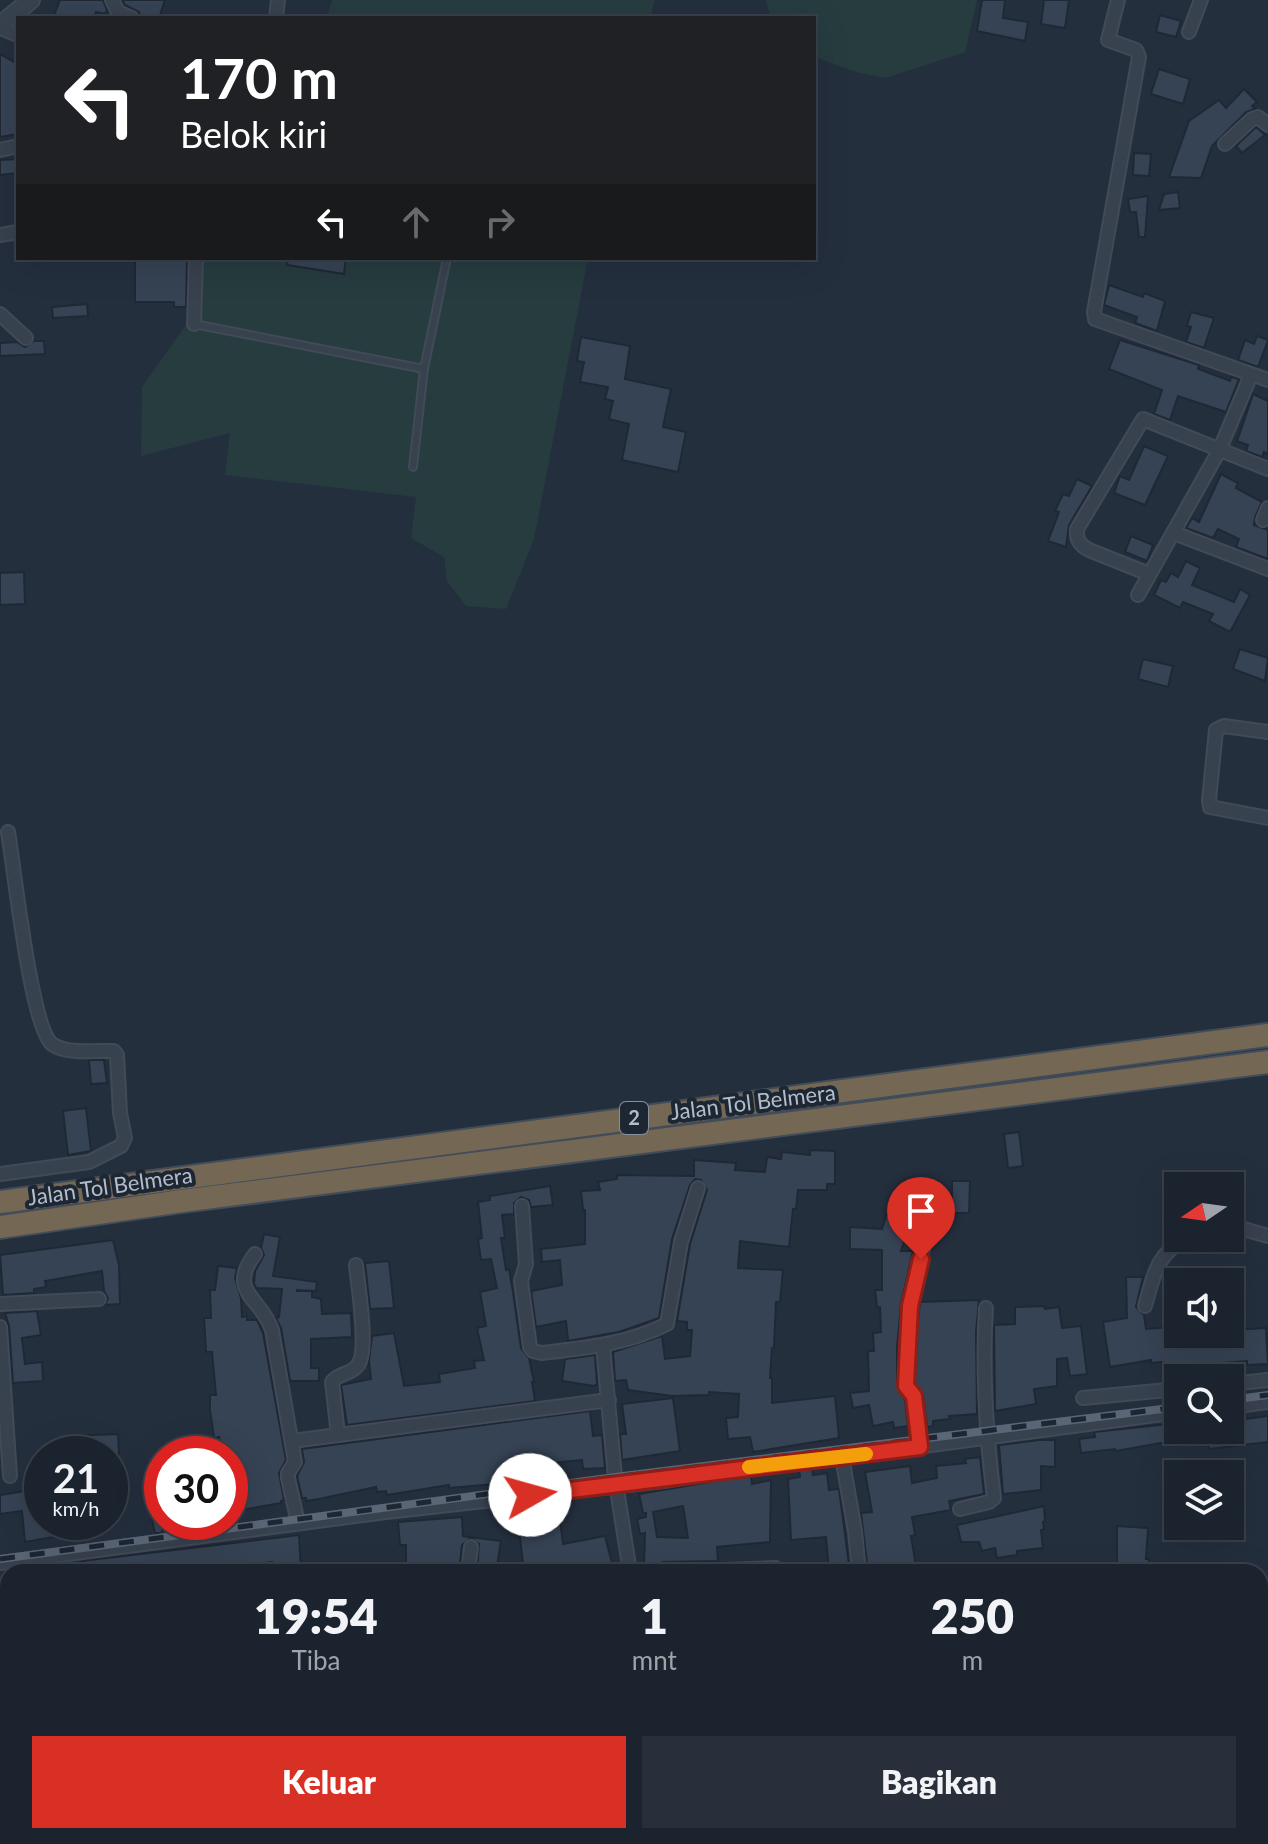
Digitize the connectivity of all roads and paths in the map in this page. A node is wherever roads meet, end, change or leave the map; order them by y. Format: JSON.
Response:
{"nodes":[{"id":1,"x":31,"y":0,"type":"edge"},
{"id":2,"x":112,"y":0,"type":"edge"},
{"id":3,"x":1118,"y":0,"type":"edge"},
{"id":4,"x":1201,"y":0,"type":"edge"},
{"id":5,"x":127,"y":16,"type":"edge"},
{"id":6,"x":0,"y":26,"type":"edge"},
{"id":7,"x":1189,"y":32,"type":"dead end"},
{"id":8,"x":1268,"y":125,"type":"edge"},
{"id":9,"x":1225,"y":144,"type":"dead end"},
{"id":10,"x":196,"y":260,"type":"edge"},
{"id":11,"x":447,"y":260,"type":"edge"},
{"id":12,"x":0,"y":314,"type":"edge"},
{"id":13,"x":194,"y":324,"type":"joint"},
{"id":14,"x":26,"y":338,"type":"dead end"},
{"id":15,"x":424,"y":369,"type":"junction"},
{"id":16,"x":1251,"y":375,"type":"junction"},
{"id":17,"x":1268,"y":380,"type":"edge"},
{"id":18,"x":1219,"y":451,"type":"junction"},
{"id":19,"x":413,"y":467,"type":"dead end"},
{"id":20,"x":1268,"y":469,"type":"edge"},
{"id":21,"x":1174,"y":533,"type":"junction"},
{"id":22,"x":1268,"y":569,"type":"edge"},
{"id":23,"x":1149,"y":574,"type":"junction"},
{"id":24,"x":1138,"y":595,"type":"dead end"},
{"id":25,"x":1268,"y":732,"type":"edge"},
{"id":26,"x":1268,"y":818,"type":"edge"},
{"id":27,"x":8,"y":832,"type":"dead end"},
{"id":28,"x":1268,"y":1035,"type":"edge"},
{"id":29,"x":1268,"y":1062,"type":"edge"},
{"id":30,"x":0,"y":1174,"type":"edge"},
{"id":31,"x":698,"y":1188,"type":"dead end"},
{"id":32,"x":0,"y":1202,"type":"edge"},
{"id":33,"x":522,"y":1206,"type":"dead end"},
{"id":34,"x":0,"y":1227,"type":"edge"},
{"id":35,"x":1244,"y":1229,"type":"edge"},
{"id":36,"x":926,"y":1236,"type":"dead end"},
{"id":37,"x":1268,"y":1236,"type":"edge"},
{"id":38,"x":1167,"y":1252,"type":"edge"},
{"id":39,"x":255,"y":1254,"type":"dead end"},
{"id":40,"x":356,"y":1265,"type":"dead end"},
{"id":41,"x":99,"y":1299,"type":"dead end"},
{"id":42,"x":0,"y":1304,"type":"edge"},
{"id":43,"x":1145,"y":1306,"type":"dead end"},
{"id":44,"x":986,"y":1308,"type":"dead end"},
{"id":45,"x":0,"y":1327,"type":"edge"},
{"id":46,"x":603,"y":1346,"type":"junction"},
{"id":47,"x":1268,"y":1380,"type":"edge"},
{"id":48,"x":1244,"y":1383,"type":"edge"},
{"id":49,"x":1164,"y":1390,"type":"edge"},
{"id":50,"x":1083,"y":1398,"type":"dead end"},
{"id":51,"x":609,"y":1400,"type":"junction"},
{"id":52,"x":1268,"y":1402,"type":"edge"},
{"id":53,"x":1244,"y":1405,"type":"edge"},
{"id":54,"x":1164,"y":1414,"type":"edge"},
{"id":55,"x":338,"y":1435,"type":"junction"},
{"id":56,"x":987,"y":1437,"type":"junction"},
{"id":57,"x":292,"y":1441,"type":"junction"},
{"id":58,"x":920,"y":1447,"type":"junction"},
{"id":59,"x":842,"y":1457,"type":"junction"},
{"id":60,"x":10,"y":1476,"type":"dead end"},
{"id":61,"x":616,"y":1486,"type":"junction"},
{"id":62,"x":960,"y":1509,"type":"dead end"},
{"id":63,"x":298,"y":1523,"type":"junction"},
{"id":64,"x":471,"y":1547,"type":"dead end"},
{"id":65,"x":0,"y":1563,"type":"edge"},
{"id":66,"x":469,"y":1564,"type":"edge"},
{"id":67,"x":629,"y":1564,"type":"edge"},
{"id":68,"x":858,"y":1564,"type":"edge"}],
"edges":[{"from":1,"to":6,"type":"street"},
{"from":2,"to":5,"type":"street"},
{"from":3,"to":16,"type":"street"},
{"from":4,"to":7,"type":"street"},
{"from":8,"to":9,"type":"street"},
{"from":10,"to":13,"type":"street"},
{"from":11,"to":15,"type":"lane"},
{"from":12,"to":14,"type":"street"},
{"from":13,"to":15,"type":"lane"},
{"from":15,"to":19,"type":"lane"},
{"from":16,"to":17,"type":"street"},
{"from":16,"to":18,"type":"street"},
{"from":18,"to":20,"type":"street"},
{"from":18,"to":21,"type":"street"},
{"from":18,"to":23,"type":"street"},
{"from":21,"to":22,"type":"street"},
{"from":21,"to":23,"type":"street"},
{"from":23,"to":24,"type":"street"},
{"from":25,"to":26,"type":"street"},
{"from":27,"to":30,"type":"street"},
{"from":28,"to":32,"type":"highway","name":"Jalan Tol Belmera","number":"2"},
{"from":29,"to":34,"type":"highway","name":"Jalan Tol Belmera","number":"2"},
{"from":31,"to":46,"type":"street"},
{"from":33,"to":46,"type":"street"},
{"from":35,"to":37,"type":"street"},
{"from":36,"to":58,"type":"street"},
{"from":38,"to":43,"type":"street"},
{"from":39,"to":57,"type":"street"},
{"from":40,"to":55,"type":"street"},
{"from":41,"to":42,"type":"street"},
{"from":44,"to":56,"type":"street"},
{"from":45,"to":60,"type":"street"},
{"from":46,"to":51,"type":"street"},
{"from":47,"to":48,"type":"street"},
{"from":49,"to":50,"type":"street"},
{"from":51,"to":55,"type":"street"},
{"from":51,"to":61,"type":"street"},
{"from":52,"to":53,"type":"street"},
{"from":54,"to":56,"type":"street"},
{"from":55,"to":57,"type":"street"},
{"from":56,"to":58,"type":"street"},
{"from":56,"to":62,"type":"street"},
{"from":57,"to":63,"type":"street"},
{"from":58,"to":59,"type":"street"},
{"from":59,"to":61,"type":"street"},
{"from":59,"to":68,"type":"street"},
{"from":61,"to":63,"type":"street"},
{"from":61,"to":67,"type":"street"},
{"from":63,"to":65,"type":"street"},
{"from":64,"to":66,"type":"street"}]}
